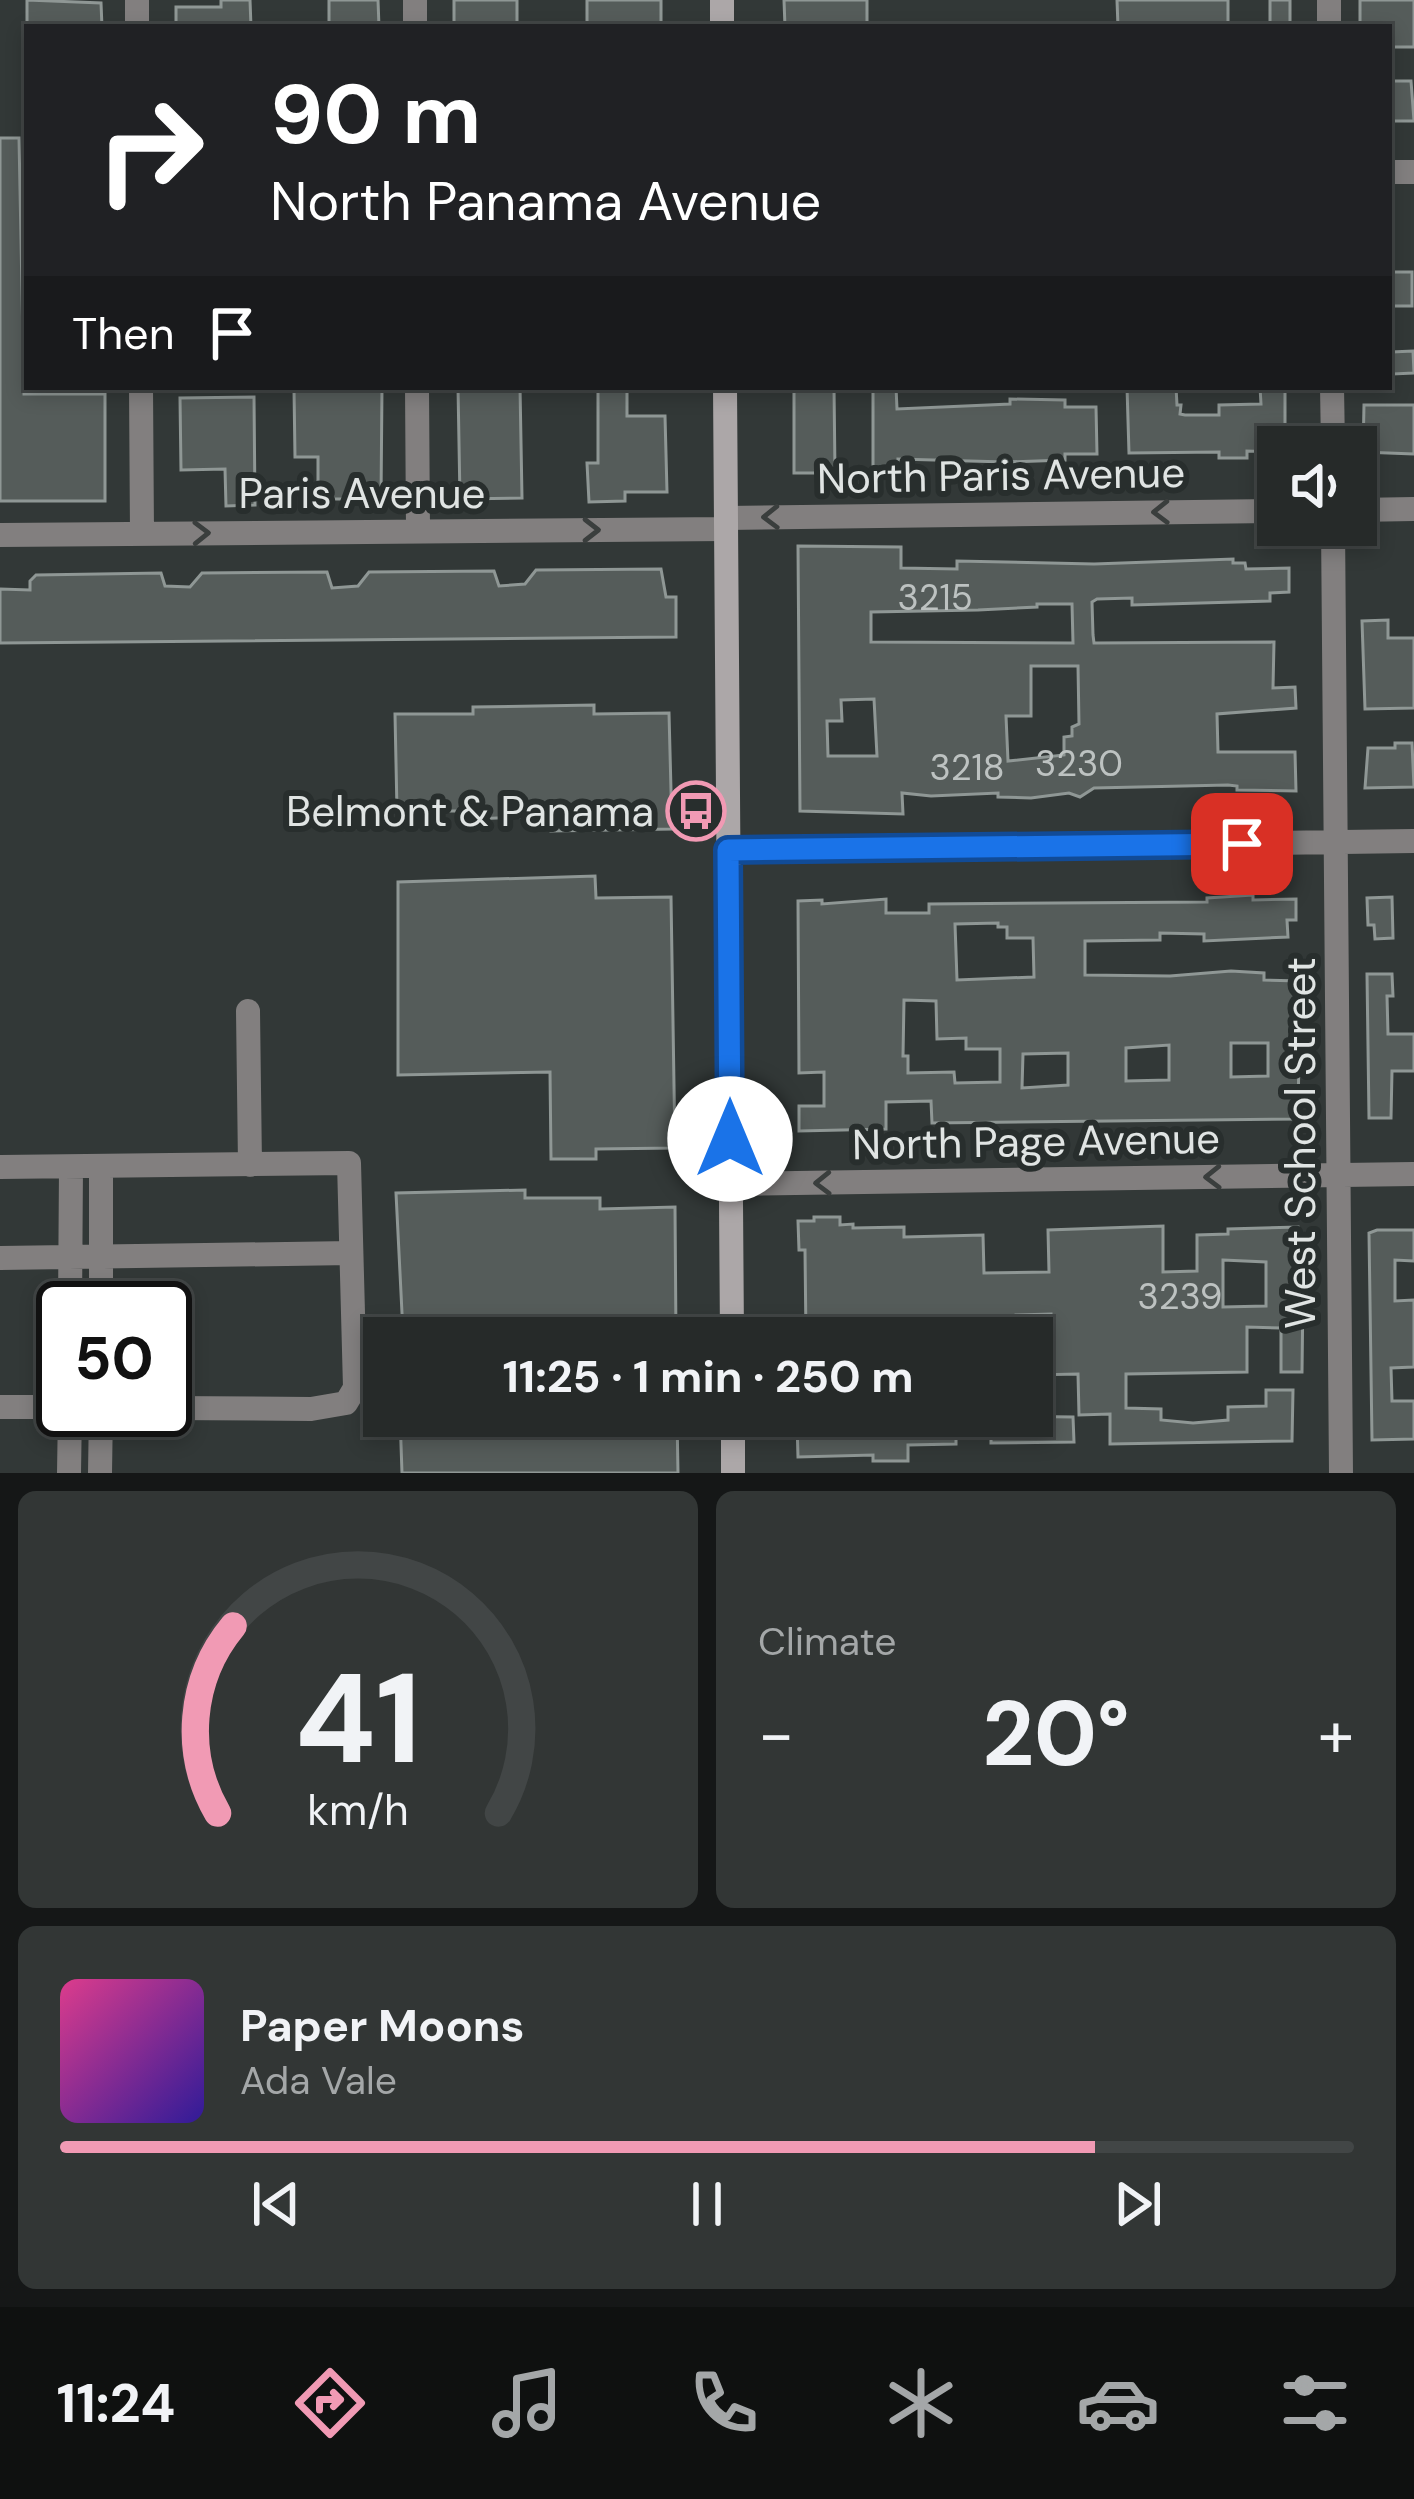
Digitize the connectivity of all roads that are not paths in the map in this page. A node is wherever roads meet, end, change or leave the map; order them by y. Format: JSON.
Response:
{"nodes":[{"id":1,"x":141,"y":390,"type":"edge"},
{"id":2,"x":417,"y":390,"type":"edge"},
{"id":3,"x":725,"y":390,"type":"edge"},
{"id":4,"x":1332,"y":390,"type":"edge"},
{"id":5,"x":1333,"y":426,"type":"edge"},
{"id":6,"x":1414,"y":509,"type":"edge"},
{"id":7,"x":1377,"y":510,"type":"edge"},
{"id":8,"x":1257,"y":511,"type":"edge"},
{"id":9,"x":726,"y":523,"type":"junction"},
{"id":10,"x":418,"y":532,"type":"junction"},
{"id":11,"x":142,"y":534,"type":"junction"},
{"id":12,"x":0,"y":535,"type":"edge"},
{"id":13,"x":1333,"y":546,"type":"edge"},
{"id":14,"x":1336,"y":842,"type":"junction"},
{"id":15,"x":1414,"y":842,"type":"edge"},
{"id":16,"x":728,"y":850,"type":"junction"},
{"id":17,"x":248,"y":1011,"type":"dead end"},
{"id":18,"x":250,"y":1165,"type":"junction"},
{"id":19,"x":101,"y":1166,"type":"junction"},
{"id":20,"x":0,"y":1167,"type":"edge"},
{"id":21,"x":71,"y":1167,"type":"junction"},
{"id":22,"x":1414,"y":1174,"type":"edge"},
{"id":23,"x":1339,"y":1175,"type":"junction"},
{"id":24,"x":731,"y":1184,"type":"junction"},
{"id":25,"x":351,"y":1253,"type":"junction"},
{"id":26,"x":0,"y":1258,"type":"edge"},
{"id":27,"x":70,"y":1258,"type":"junction"},
{"id":28,"x":100,"y":1258,"type":"junction"},
{"id":29,"x":70,"y":1281,"type":"edge"},
{"id":30,"x":100,"y":1281,"type":"edge"},
{"id":31,"x":732,"y":1317,"type":"edge"},
{"id":32,"x":0,"y":1407,"type":"edge"},
{"id":33,"x":36,"y":1408,"type":"edge"},
{"id":34,"x":192,"y":1408,"type":"edge"},
{"id":35,"x":67,"y":1437,"type":"edge"},
{"id":36,"x":101,"y":1437,"type":"edge"},
{"id":37,"x":733,"y":1437,"type":"edge"},
{"id":38,"x":69,"y":1473,"type":"edge"},
{"id":39,"x":100,"y":1473,"type":"edge"},
{"id":40,"x":734,"y":1473,"type":"edge"},
{"id":41,"x":1341,"y":1473,"type":"edge"}],
"edges":[{"from":1,"to":11,"type":"street"},
{"from":2,"to":10,"type":"street"},
{"from":3,"to":9,"type":"main road"},
{"from":4,"to":5,"type":"street"},
{"from":6,"to":7,"type":"street"},
{"from":8,"to":9,"type":"street","name":"North Paris Avenue","one_way":true},
{"from":10,"to":9,"type":"street","name":"Paris Avenue","one_way":true},
{"from":9,"to":16,"type":"main road"},
{"from":11,"to":10,"type":"street","name":"Paris Avenue","one_way":true},
{"from":11,"to":12,"type":"street","name":"Paris Avenue"},
{"from":13,"to":14,"type":"street","name":"West School Street"},
{"from":14,"to":15,"type":"street"},
{"from":14,"to":16,"type":"street"},
{"from":14,"to":23,"type":"street","name":"West School Street"},
{"from":16,"to":24,"type":"main road"},
{"from":17,"to":18,"type":"street"},
{"from":18,"to":19,"type":"street"},
{"from":18,"to":25,"type":"street"},
{"from":19,"to":21,"type":"street"},
{"from":19,"to":28,"type":"street"},
{"from":20,"to":21,"type":"street"},
{"from":21,"to":27,"type":"street"},
{"from":22,"to":23,"type":"street","name":"North Page Avenue"},
{"from":23,"to":24,"type":"street","name":"North Page Avenue","one_way":true},
{"from":23,"to":41,"type":"street","name":"West School Street"},
{"from":24,"to":31,"type":"main road"},
{"from":25,"to":28,"type":"street"},
{"from":25,"to":34,"type":"street"},
{"from":26,"to":27,"type":"street"},
{"from":27,"to":28,"type":"street"},
{"from":27,"to":29,"type":"street"},
{"from":28,"to":30,"type":"street"},
{"from":32,"to":33,"type":"street"},
{"from":35,"to":38,"type":"street"},
{"from":36,"to":39,"type":"street"},
{"from":37,"to":40,"type":"main road"}]}
